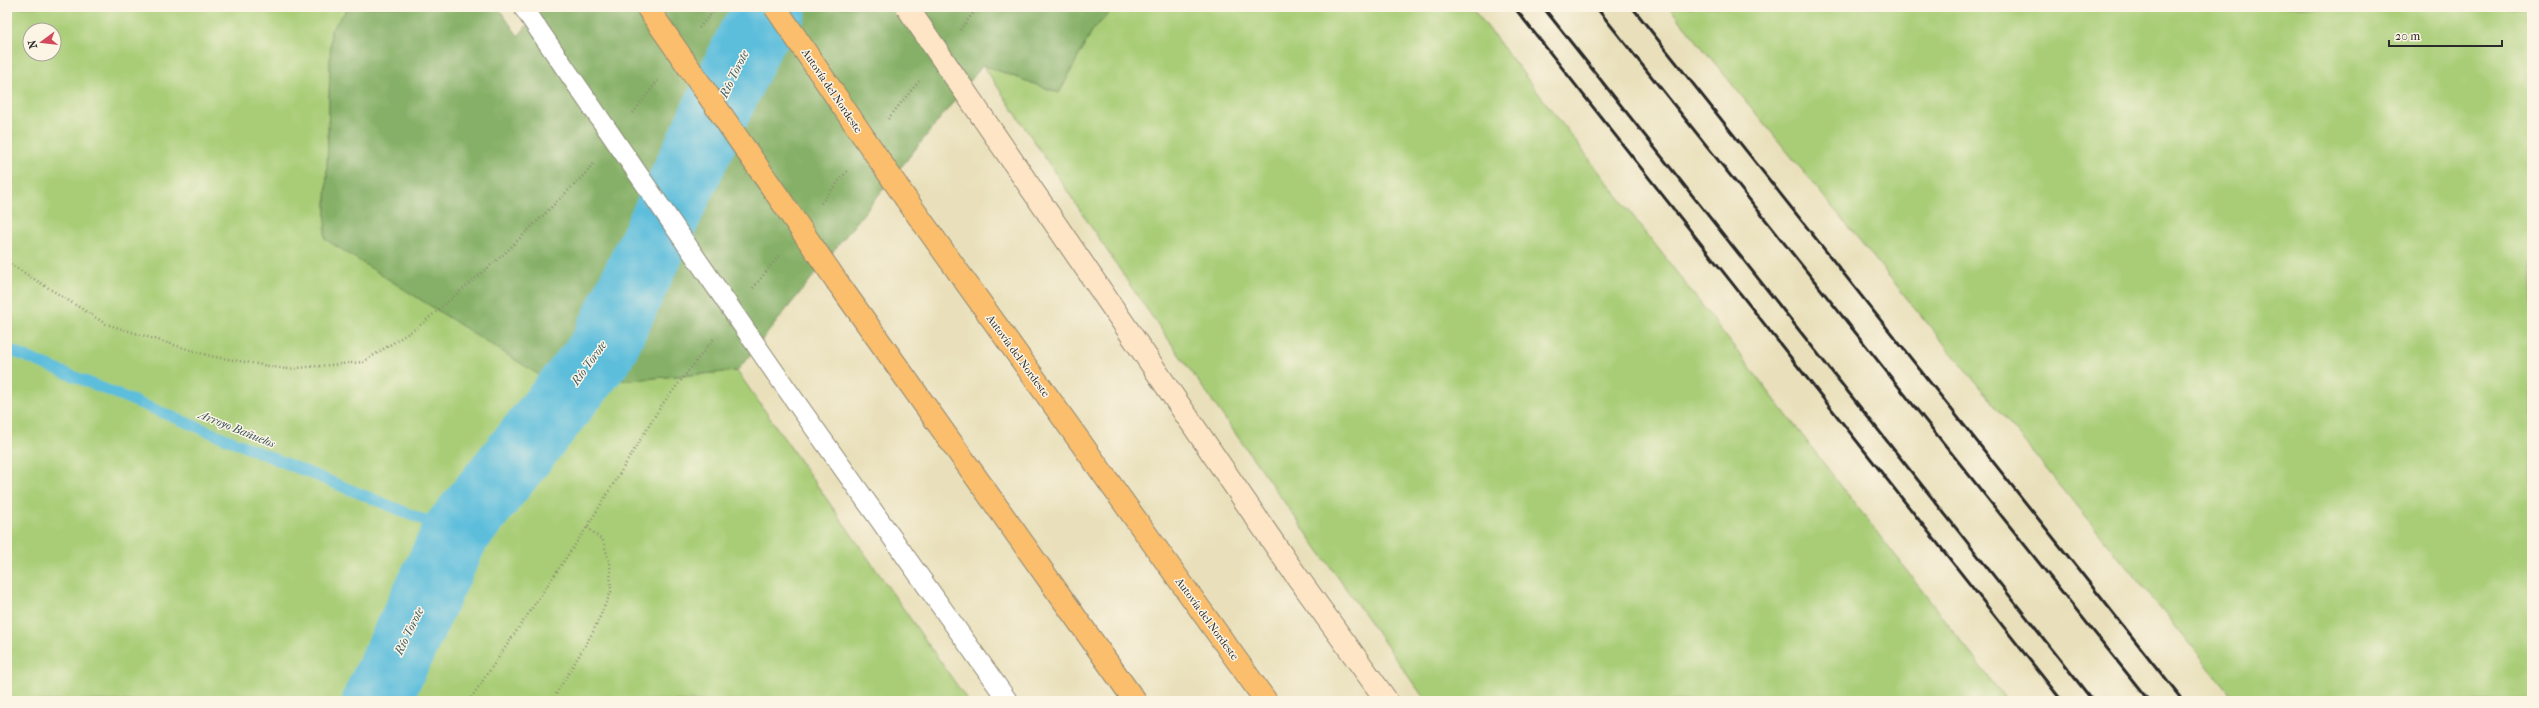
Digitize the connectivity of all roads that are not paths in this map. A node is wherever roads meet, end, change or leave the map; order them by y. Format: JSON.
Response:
{"nodes":[{"id":1,"x":523,"y":7,"type":"edge"},
{"id":2,"x":647,"y":7,"type":"edge"},
{"id":3,"x":775,"y":7,"type":"edge"},
{"id":4,"x":907,"y":7,"type":"edge"},
{"id":5,"x":1008,"y":701,"type":"edge"},
{"id":6,"x":1135,"y":701,"type":"edge"},
{"id":7,"x":1266,"y":701,"type":"edge"},
{"id":8,"x":1387,"y":701,"type":"edge"}],
"edges":[{"from":1,"to":5,"type":"lane","bridge":true},
{"from":2,"to":6,"type":"highway","bridge":true},
{"from":3,"to":7,"type":"highway","name":"Autovía del Nordeste","bridge":true},
{"from":4,"to":8,"type":"street","bridge":true}]}
